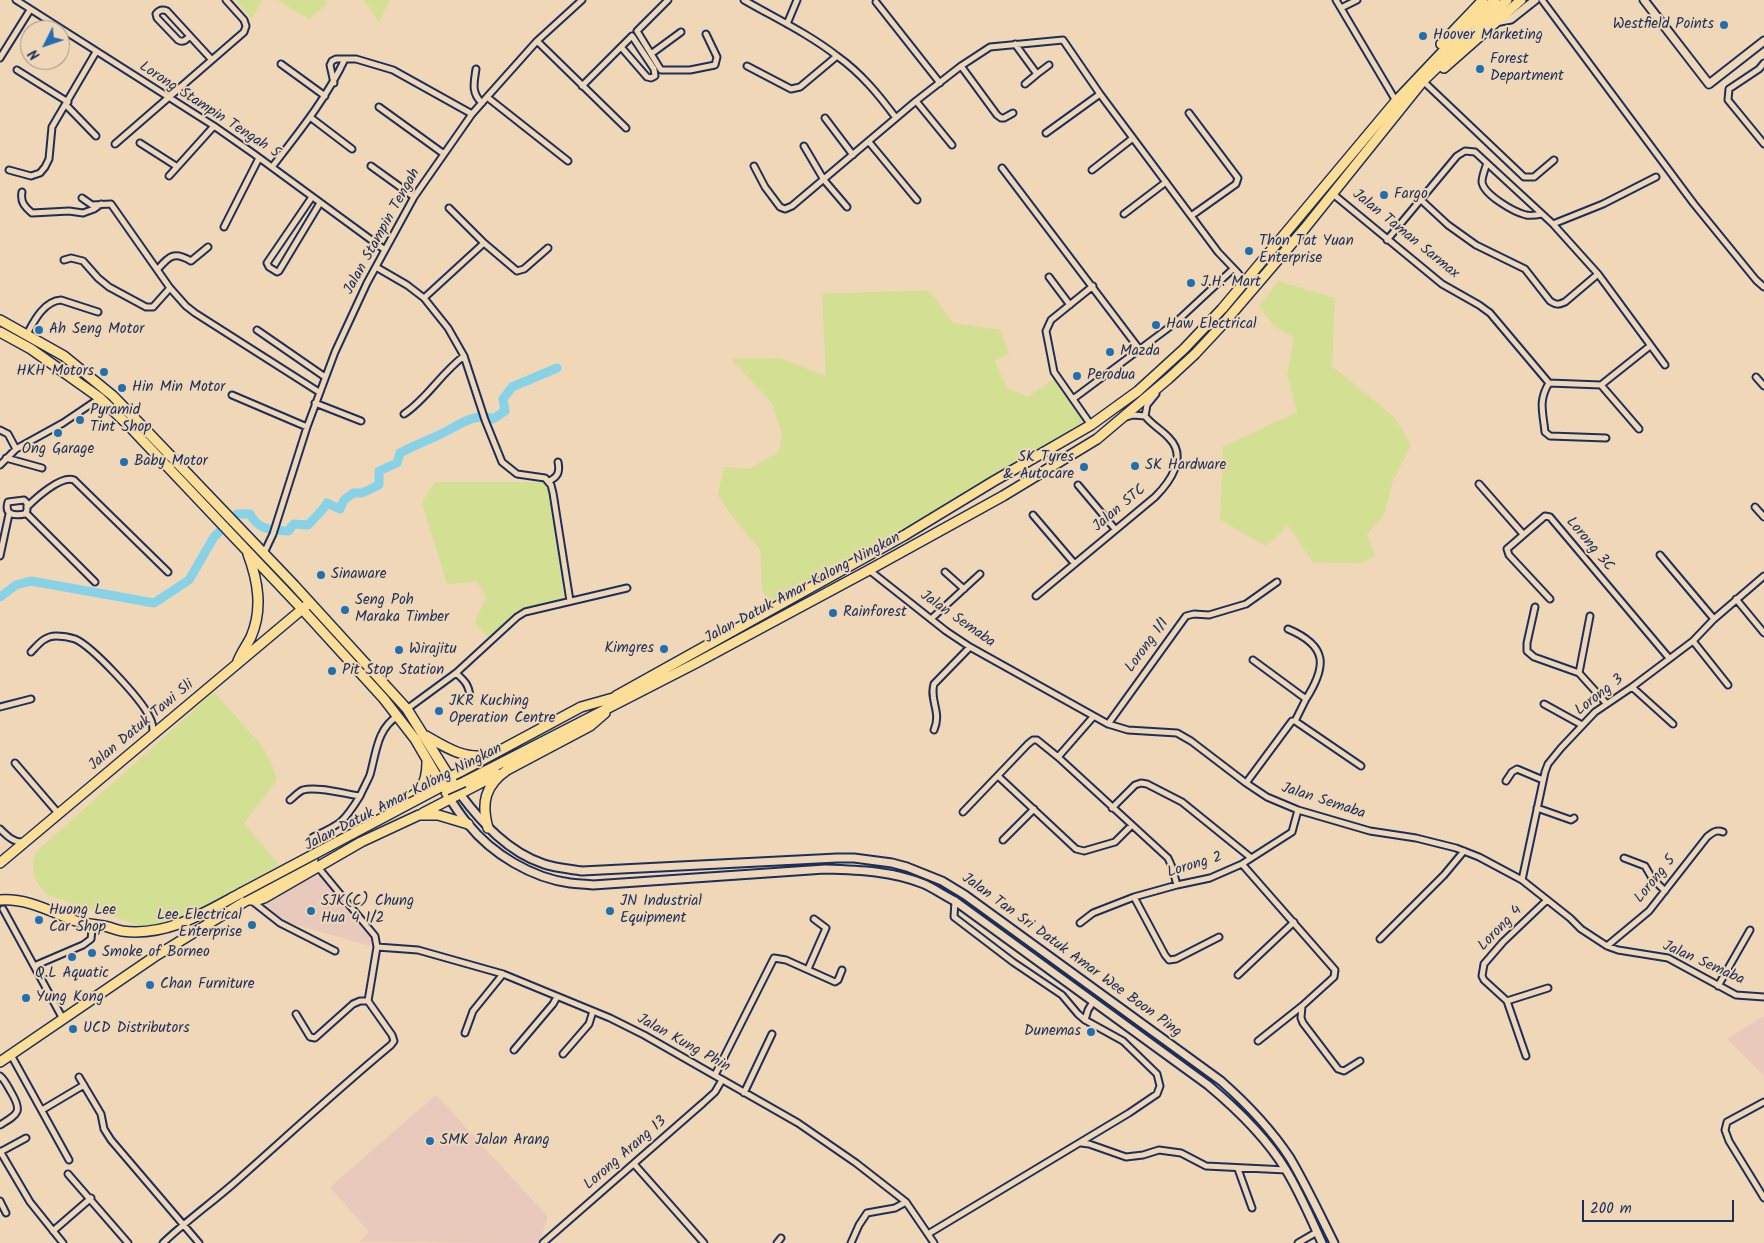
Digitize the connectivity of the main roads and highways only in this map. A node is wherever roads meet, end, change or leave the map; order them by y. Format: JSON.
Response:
{"nodes":[{"id":1,"x":1483,"y":0,"type":"edge"},
{"id":2,"x":1495,"y":0,"type":"edge"},
{"id":3,"x":1507,"y":0,"type":"edge"},
{"id":4,"x":1521,"y":0,"type":"edge"},
{"id":5,"x":1535,"y":0,"type":"edge"},
{"id":6,"x":1644,"y":0,"type":"edge"},
{"id":7,"x":1495,"y":22,"type":"junction"},
{"id":8,"x":1764,"y":41,"type":"edge"},
{"id":9,"x":1436,"y":63,"type":"junction"},
{"id":10,"x":1422,"y":77,"type":"junction"},
{"id":11,"x":0,"y":320,"type":"edge"},
{"id":12,"x":0,"y":332,"type":"edge"},
{"id":13,"x":994,"y":480,"type":"junction"},
{"id":14,"x":1003,"y":496,"type":"junction"},
{"id":15,"x":246,"y":550,"type":"junction"},
{"id":16,"x":294,"y":585,"type":"junction"},
{"id":17,"x":290,"y":597,"type":"junction"},
{"id":18,"x":310,"y":602,"type":"junction"},
{"id":19,"x":302,"y":609,"type":"junction"},
{"id":20,"x":237,"y":665,"type":"junction"},
{"id":21,"x":615,"y":701,"type":"junction"},
{"id":22,"x":423,"y":734,"type":"junction"},
{"id":23,"x":496,"y":753,"type":"junction"},
{"id":24,"x":428,"y":761,"type":"junction"},
{"id":25,"x":507,"y":770,"type":"junction"},
{"id":26,"x":450,"y":778,"type":"junction"},
{"id":27,"x":439,"y":783,"type":"junction"},
{"id":28,"x":460,"y":794,"type":"junction"},
{"id":29,"x":417,"y":795,"type":"junction"},
{"id":30,"x":450,"y":799,"type":"junction"},
{"id":31,"x":419,"y":815,"type":"junction"},
{"id":32,"x":468,"y":824,"type":"junction"},
{"id":33,"x":488,"y":828,"type":"junction"},
{"id":34,"x":0,"y":863,"type":"edge"},
{"id":35,"x":243,"y":898,"type":"junction"},
{"id":36,"x":0,"y":900,"type":"edge"},
{"id":37,"x":76,"y":921,"type":"junction"},
{"id":38,"x":92,"y":930,"type":"road end"},
{"id":39,"x":0,"y":1062,"type":"edge"},
{"id":40,"x":1322,"y":1243,"type":"edge"},
{"id":41,"x":1334,"y":1243,"type":"edge"}],
"edges":[{"from":1,"to":10,"type":"highway"},
{"from":2,"to":9,"type":"highway","name":"Jalan Datuk Amar Kalong Ningkan"},
{"from":3,"to":9,"type":"highway","name":"Jalan Datuk Amar Kalong Ningkan"},
{"from":4,"to":7,"type":"highway"},
{"from":5,"to":7,"type":"main road"},
{"from":6,"to":8,"type":"main road"},
{"from":7,"to":10,"type":"highway"},
{"from":9,"to":10,"type":"highway","name":"Jalan Datuk Amar Kalong Ningkan"},
{"from":10,"to":13,"type":"highway","name":"Jalan Datuk Amar Kalong Ningkan"},
{"from":10,"to":14,"type":"highway","name":"Jalan Datuk Amar Kalong Ningkan"},
{"from":11,"to":16,"type":"highway"},
{"from":12,"to":15,"type":"highway"},
{"from":13,"to":14,"type":"highway"},
{"from":13,"to":21,"type":"highway","name":"Jalan Datuk Amar Kalong Ningkan"},
{"from":14,"to":21,"type":"highway","name":"Jalan Datuk Amar Kalong Ningkan"},
{"from":15,"to":17,"type":"highway"},
{"from":15,"to":20,"type":"highway"},
{"from":16,"to":17,"type":"highway"},
{"from":16,"to":18,"type":"highway"},
{"from":17,"to":19,"type":"highway"},
{"from":18,"to":19,"type":"highway","name":"Jalan Datuk Tawi Sli"},
{"from":18,"to":22,"type":"highway"},
{"from":19,"to":20,"type":"highway","name":"Jalan Datuk Tawi Sli"},
{"from":19,"to":24,"type":"highway"},
{"from":20,"to":34,"type":"highway","name":"Jalan Datuk Tawi Sli"},
{"from":21,"to":23,"type":"highway"},
{"from":21,"to":25,"type":"highway"},
{"from":21,"to":35,"type":"highway","name":"Jalan Datuk Amar Kalong Ningkan","bridge":true},
{"from":22,"to":23,"type":"highway"},
{"from":22,"to":26,"type":"highway"},
{"from":23,"to":26,"type":"highway"},
{"from":24,"to":27,"type":"highway"},
{"from":24,"to":29,"type":"highway"},
{"from":25,"to":28,"type":"highway"},
{"from":25,"to":33,"type":"highway"},
{"from":26,"to":27,"type":"highway"},
{"from":26,"to":28,"type":"highway"},
{"from":27,"to":29,"type":"highway"},
{"from":27,"to":30,"type":"highway"},
{"from":28,"to":30,"type":"highway"},
{"from":28,"to":33,"type":"main road","name":"Jalan Tan Sri Datuk Amar Wee Boon Ping"},
{"from":29,"to":35,"type":"highway"},
{"from":30,"to":31,"type":"highway"},
{"from":30,"to":32,"type":"main road","name":"Jalan Tan Sri Datuk Amar Wee Boon Ping"},
{"from":31,"to":32,"type":"highway"},
{"from":31,"to":35,"type":"highway"},
{"from":32,"to":40,"type":"main road","name":"Jalan Tan Sri Datuk Amar Wee Boon Ping"},
{"from":33,"to":41,"type":"main road","name":"Jalan Tan Sri Datuk Amar Wee Boon Ping"},
{"from":35,"to":37,"type":"highway","name":"Jalan Datuk Amar Kalong Ningkan"},
{"from":35,"to":39,"type":"highway","name":"Jalan Datuk Amar Kalong Ningkan"},
{"from":36,"to":37,"type":"highway","name":"Jalan Datuk Amar Kalong Ningkan"},
{"from":37,"to":38,"type":"highway"}]}
